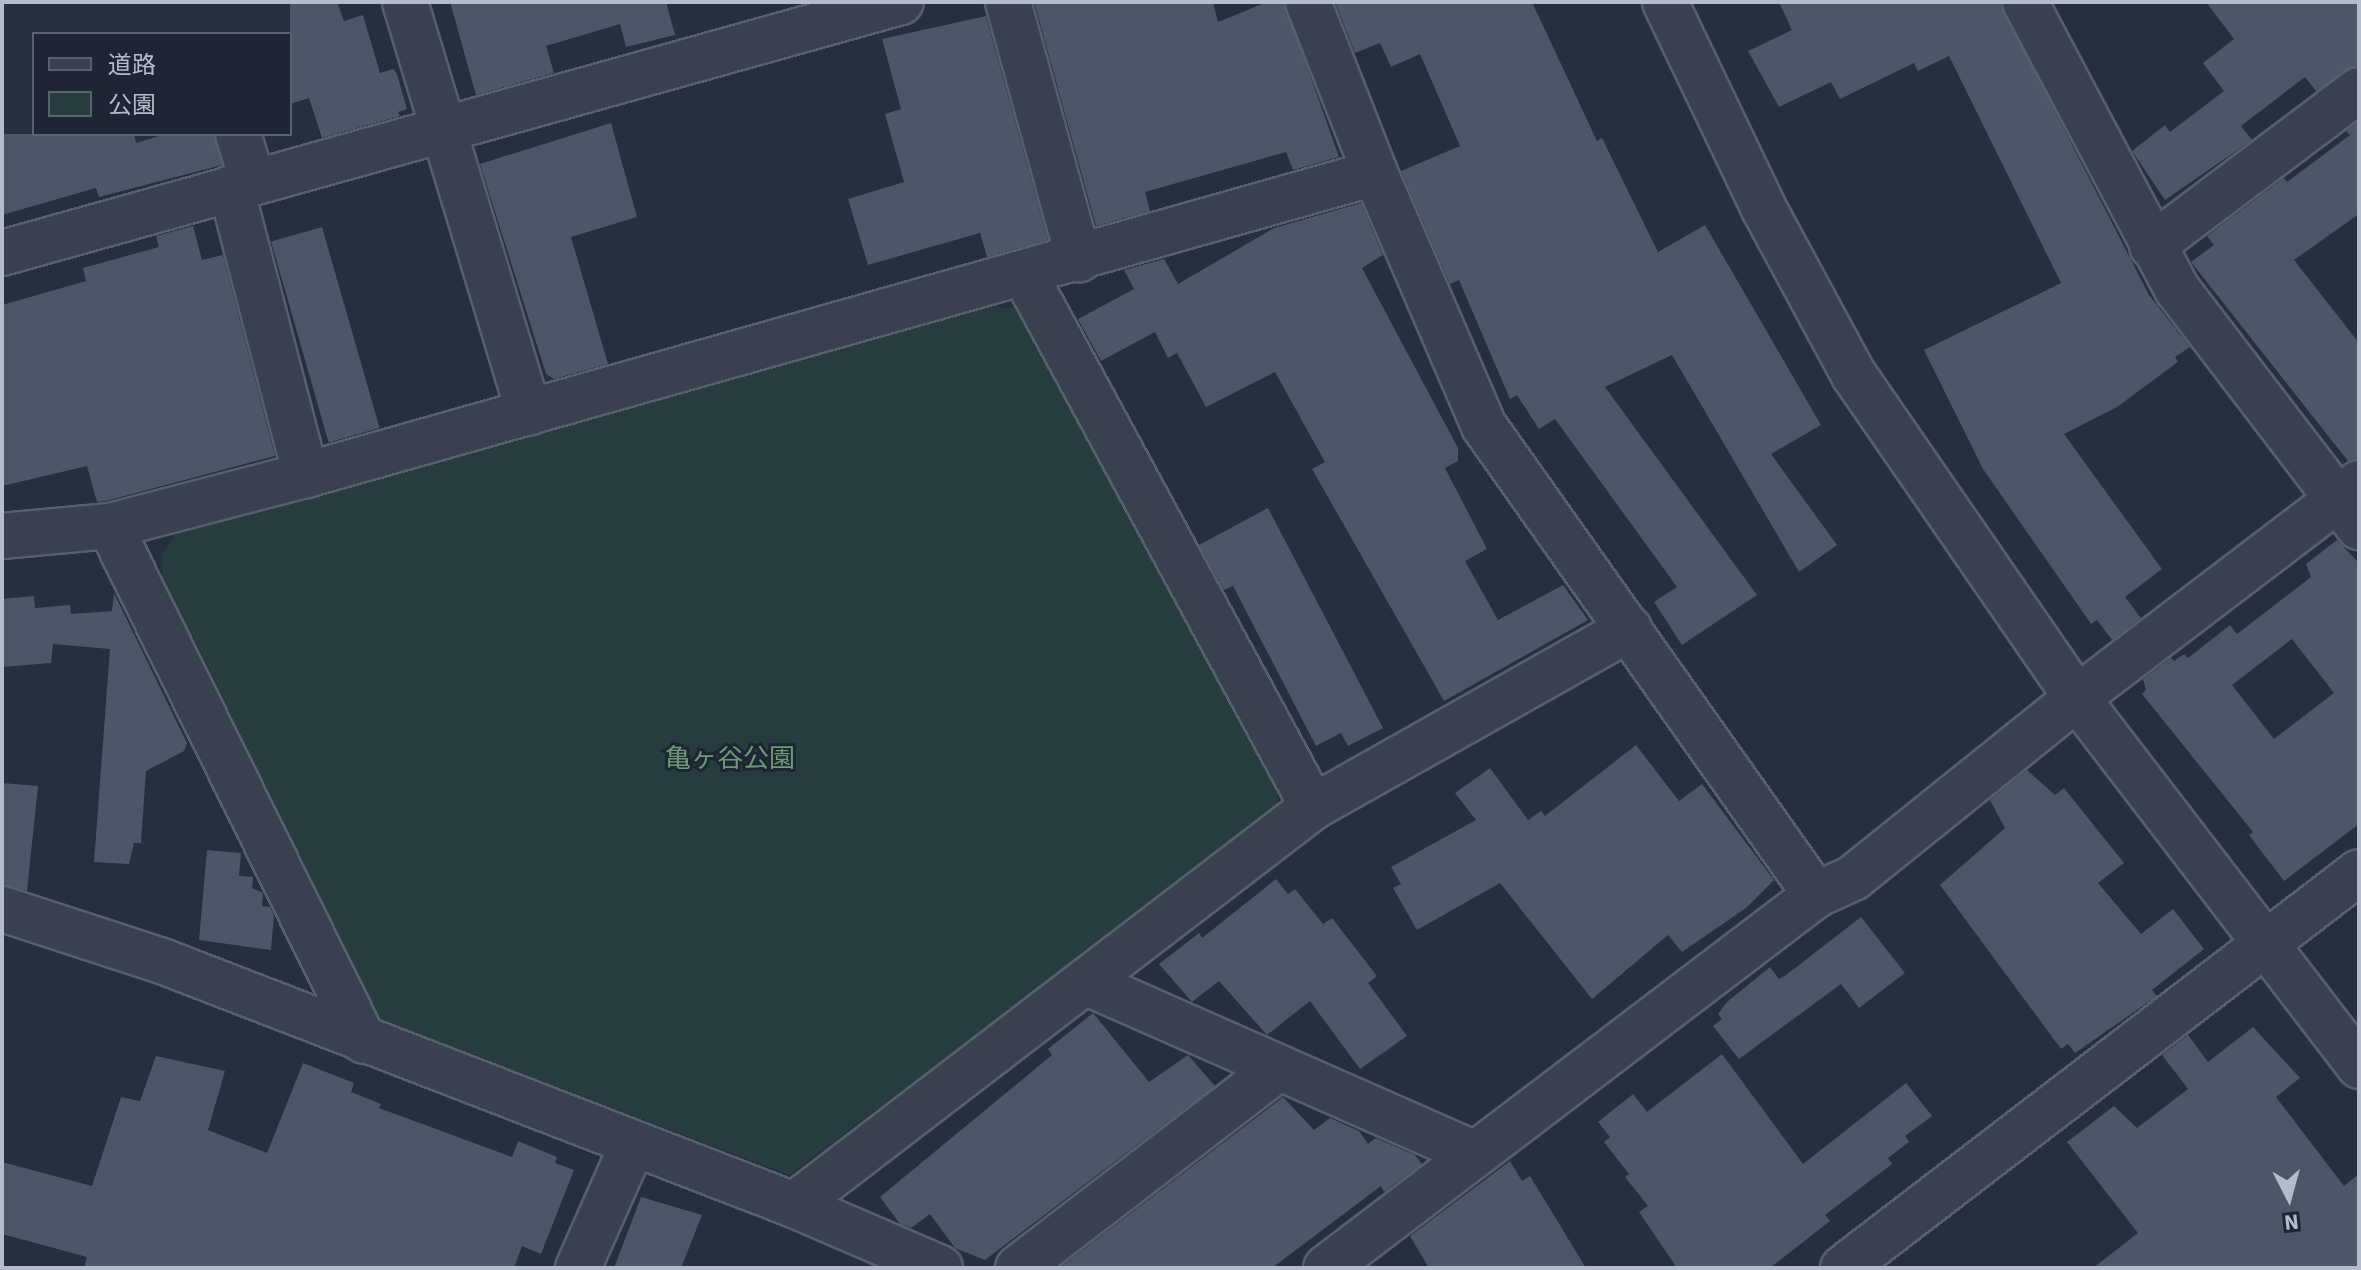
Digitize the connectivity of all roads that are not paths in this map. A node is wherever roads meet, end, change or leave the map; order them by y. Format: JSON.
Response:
{"nodes":[{"id":1,"x":405,"y":2,"type":"edge"},
{"id":2,"x":901,"y":2,"type":"edge"},
{"id":3,"x":1008,"y":2,"type":"edge"},
{"id":4,"x":1308,"y":2,"type":"edge"},
{"id":5,"x":1665,"y":2,"type":"edge"},
{"id":6,"x":2025,"y":2,"type":"edge"},
{"id":7,"x":2359,"y":90,"type":"edge"},
{"id":8,"x":442,"y":128,"type":"junction"},
{"id":9,"x":238,"y":136,"type":"edge"},
{"id":10,"x":1375,"y":173,"type":"junction"},
{"id":11,"x":242,"y":185,"type":"junction"},
{"id":12,"x":2152,"y":246,"type":"junction"},
{"id":13,"x":2,"y":253,"type":"edge"},
{"id":14,"x":1079,"y":259,"type":"junction"},
{"id":15,"x":1025,"y":275,"type":"junction"},
{"id":16,"x":529,"y":413,"type":"junction"},
{"id":17,"x":306,"y":475,"type":"junction"},
{"id":18,"x":2352,"y":503,"type":"edge"},
{"id":19,"x":110,"y":526,"type":"junction"},
{"id":20,"x":2,"y":536,"type":"edge"},
{"id":21,"x":1629,"y":629,"type":"junction"},
{"id":22,"x":2077,"y":698,"type":"junction"},
{"id":23,"x":1313,"y":807,"type":"junction"},
{"id":24,"x":2359,"y":872,"type":"edge"},
{"id":25,"x":1816,"y":895,"type":"junction"},
{"id":26,"x":2,"y":909,"type":"edge"},
{"id":27,"x":2265,"y":944,"type":"junction"},
{"id":28,"x":1085,"y":982,"type":"junction"},
{"id":29,"x":364,"y":1041,"type":"junction"},
{"id":30,"x":2359,"y":1066,"type":"edge"},
{"id":31,"x":1279,"y":1068,"type":"junction"},
{"id":32,"x":633,"y":1144,"type":"junction"},
{"id":33,"x":1472,"y":1153,"type":"junction"},
{"id":34,"x":794,"y":1205,"type":"junction"},
{"id":35,"x":927,"y":1265,"type":"edge"},
{"id":36,"x":578,"y":1268,"type":"edge"},
{"id":37,"x":1018,"y":1268,"type":"edge"},
{"id":38,"x":1326,"y":1268,"type":"edge"},
{"id":39,"x":1843,"y":1268,"type":"edge"}],
"edges":[{"from":1,"to":8,"type":"street"},
{"from":2,"to":8,"type":"street"},
{"from":3,"to":14,"type":"street"},
{"from":4,"to":10,"type":"street"},
{"from":5,"to":22,"type":"street"},
{"from":6,"to":12,"type":"street"},
{"from":7,"to":12,"type":"street"},
{"from":8,"to":11,"type":"street"},
{"from":8,"to":16,"type":"street"},
{"from":9,"to":11,"type":"street"},
{"from":10,"to":14,"type":"street"},
{"from":10,"to":21,"type":"street"},
{"from":11,"to":13,"type":"street"},
{"from":11,"to":17,"type":"street"},
{"from":12,"to":18,"type":"street"},
{"from":14,"to":15,"type":"street"},
{"from":15,"to":16,"type":"street"},
{"from":15,"to":23,"type":"street"},
{"from":16,"to":17,"type":"street"},
{"from":17,"to":19,"type":"street"},
{"from":18,"to":22,"type":"street"},
{"from":19,"to":20,"type":"street"},
{"from":19,"to":29,"type":"street"},
{"from":21,"to":23,"type":"street"},
{"from":21,"to":25,"type":"street"},
{"from":22,"to":25,"type":"street"},
{"from":22,"to":27,"type":"street"},
{"from":23,"to":28,"type":"street"},
{"from":24,"to":27,"type":"street"},
{"from":25,"to":33,"type":"street"},
{"from":26,"to":29,"type":"street"},
{"from":27,"to":30,"type":"street"},
{"from":27,"to":39,"type":"street"},
{"from":28,"to":31,"type":"street"},
{"from":28,"to":34,"type":"street"},
{"from":29,"to":32,"type":"street"},
{"from":31,"to":33,"type":"street"},
{"from":31,"to":37,"type":"street"},
{"from":32,"to":34,"type":"street"},
{"from":32,"to":36,"type":"street"},
{"from":33,"to":38,"type":"street"},
{"from":34,"to":35,"type":"street"}]}
